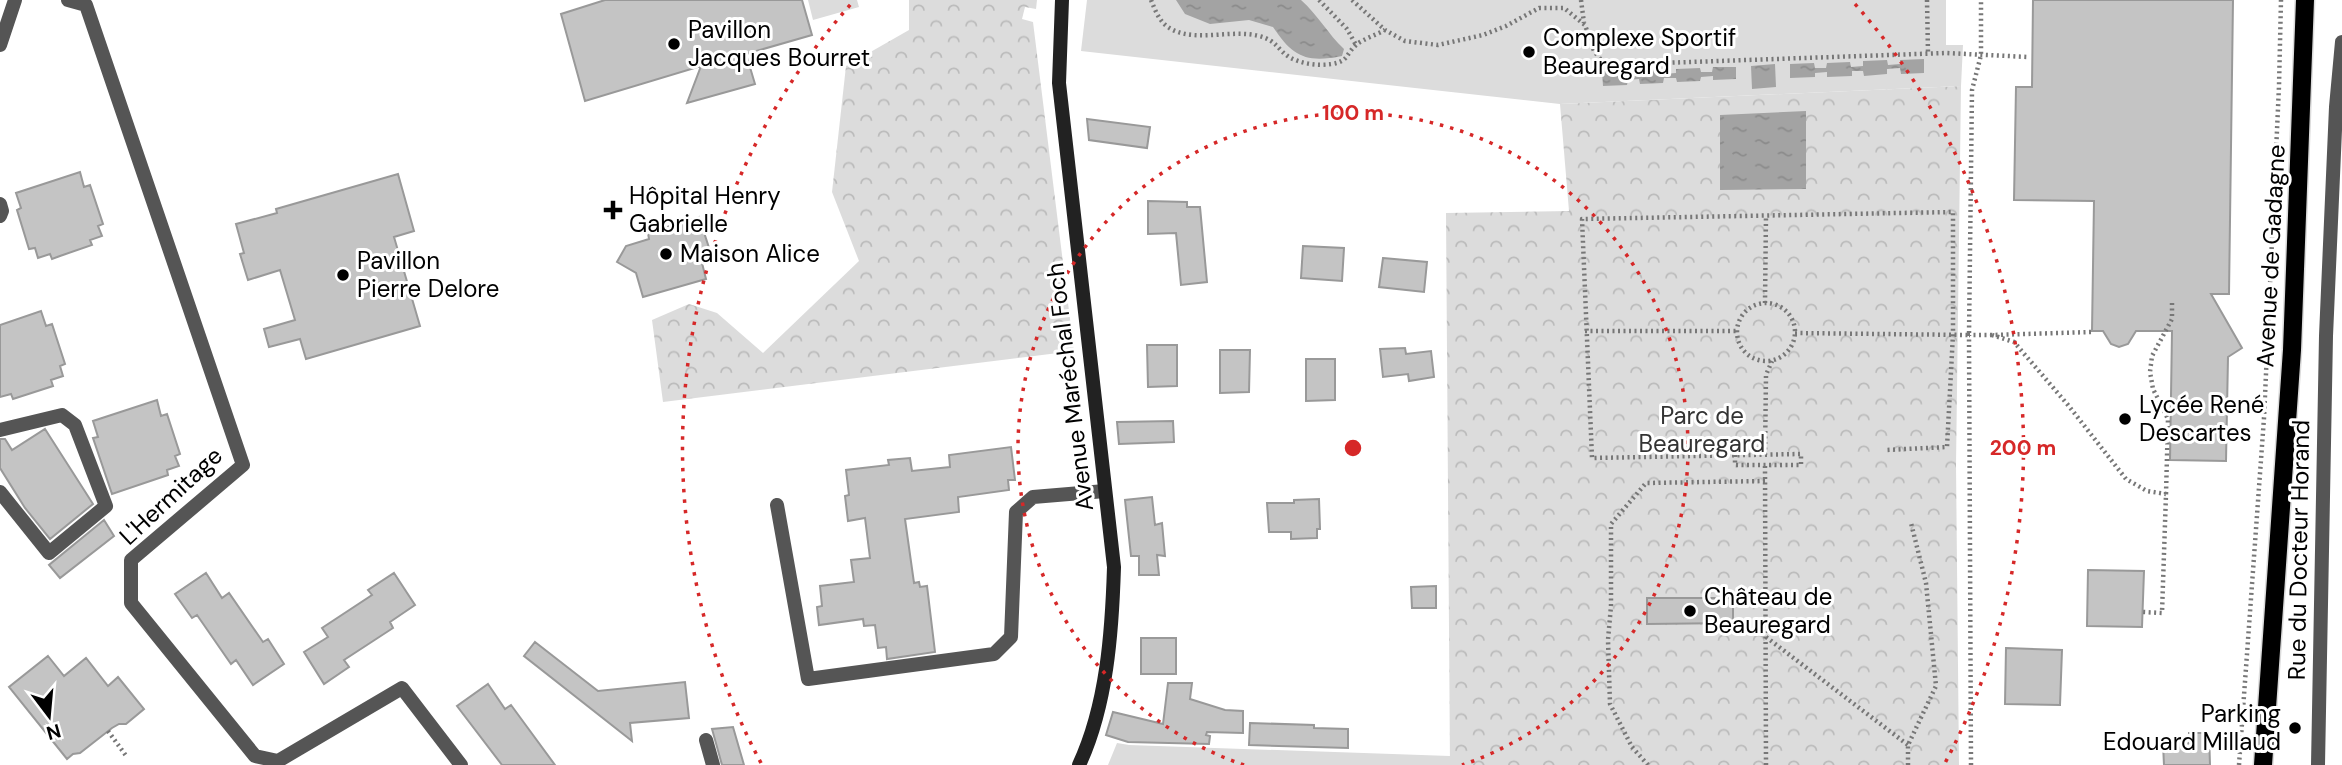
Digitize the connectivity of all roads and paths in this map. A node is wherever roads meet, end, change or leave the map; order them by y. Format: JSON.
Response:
{"nodes":[{"id":1,"x":16,"y":0,"type":"edge"},
{"id":2,"x":68,"y":0,"type":"edge"},
{"id":3,"x":1062,"y":0,"type":"edge"},
{"id":4,"x":1151,"y":0,"type":"edge"},
{"id":5,"x":1319,"y":0,"type":"edge"},
{"id":6,"x":1352,"y":0,"type":"edge"},
{"id":7,"x":1547,"y":0,"type":"edge"},
{"id":8,"x":1581,"y":0,"type":"edge"},
{"id":9,"x":1927,"y":0,"type":"edge"},
{"id":10,"x":1981,"y":0,"type":"edge"},
{"id":11,"x":2281,"y":0,"type":"edge"},
{"id":12,"x":2305,"y":0,"type":"edge"},
{"id":13,"x":1539,"y":8,"type":"junction"},
{"id":14,"x":1585,"y":25,"type":"junction"},
{"id":15,"x":1385,"y":30,"type":"junction"},
{"id":16,"x":2342,"y":42,"type":"edge"},
{"id":17,"x":0,"y":45,"type":"edge"},
{"id":18,"x":1356,"y":45,"type":"junction"},
{"id":19,"x":1928,"y":53,"type":"junction"},
{"id":20,"x":1981,"y":55,"type":"junction"},
{"id":21,"x":2028,"y":57,"type":"dead end"},
{"id":22,"x":0,"y":204,"type":"edge"},
{"id":23,"x":1766,"y":215,"type":"junction"},
{"id":24,"x":0,"y":216,"type":"edge"},
{"id":25,"x":2172,"y":302,"type":"dead end"},
{"id":26,"x":1765,"y":303,"type":"junction"},
{"id":27,"x":1585,"y":331,"type":"junction"},
{"id":28,"x":1737,"y":331,"type":"junction"},
{"id":29,"x":2091,"y":332,"type":"dead end"},
{"id":30,"x":1795,"y":333,"type":"junction"},
{"id":31,"x":1953,"y":334,"type":"junction"},
{"id":32,"x":1969,"y":335,"type":"junction"},
{"id":33,"x":1992,"y":335,"type":"junction"},
{"id":34,"x":2326,"y":337,"type":"junction"},
{"id":35,"x":2342,"y":337,"type":"edge"},
{"id":36,"x":1772,"y":361,"type":"junction"},
{"id":37,"x":0,"y":430,"type":"edge"},
{"id":38,"x":1886,"y":450,"type":"dead end"},
{"id":39,"x":1735,"y":455,"type":"junction"},
{"id":40,"x":1765,"y":455,"type":"junction"},
{"id":41,"x":1765,"y":466,"type":"junction"},
{"id":42,"x":1765,"y":481,"type":"junction"},
{"id":43,"x":1105,"y":491,"type":"junction"},
{"id":44,"x":0,"y":492,"type":"edge"},
{"id":45,"x":2166,"y":494,"type":"junction"},
{"id":46,"x":777,"y":505,"type":"dead end"},
{"id":47,"x":1911,"y":523,"type":"dead end"},
{"id":48,"x":2143,"y":612,"type":"dead end"},
{"id":49,"x":1766,"y":636,"type":"junction"},
{"id":50,"x":108,"y":731,"type":"dead end"},
{"id":51,"x":706,"y":740,"type":"dead end"},
{"id":52,"x":1908,"y":745,"type":"junction"},
{"id":53,"x":127,"y":757,"type":"dead end"},
{"id":54,"x":461,"y":765,"type":"edge"},
{"id":55,"x":713,"y":765,"type":"edge"},
{"id":56,"x":1079,"y":765,"type":"edge"},
{"id":57,"x":1648,"y":765,"type":"edge"},
{"id":58,"x":1766,"y":765,"type":"edge"},
{"id":59,"x":1908,"y":765,"type":"edge"},
{"id":60,"x":1971,"y":765,"type":"edge"},
{"id":61,"x":2239,"y":765,"type":"edge"},
{"id":62,"x":2263,"y":765,"type":"edge"},
{"id":63,"x":2318,"y":765,"type":"edge"}],
"edges":[{"from":1,"to":17,"type":"street"},
{"from":2,"to":54,"type":"street","name":"L'Hermitage"},
{"from":3,"to":43,"type":"main road","name":"Avenue Maréchal Foch"},
{"from":4,"to":18,"type":"path"},
{"from":5,"to":18,"type":"path"},
{"from":6,"to":15,"type":"path"},
{"from":7,"to":13,"type":"path"},
{"from":8,"to":14,"type":"path"},
{"from":9,"to":19,"type":"path"},
{"from":10,"to":20,"type":"path"},
{"from":11,"to":61,"type":"path","name":"Avenue de Gadagne"},
{"from":12,"to":62,"type":"main road","name":"Avenue de Gadagne"},
{"from":13,"to":14,"type":"path"},
{"from":13,"to":15,"type":"path"},
{"from":14,"to":19,"type":"path"},
{"from":15,"to":18,"type":"path"},
{"from":16,"to":34,"type":"street","name":"Rue du Docteur Horand"},
{"from":19,"to":20,"type":"path"},
{"from":20,"to":21,"type":"path"},
{"from":20,"to":32,"type":"path"},
{"from":22,"to":24,"type":"street"},
{"from":23,"to":26,"type":"path"},
{"from":23,"to":27,"type":"path"},
{"from":23,"to":31,"type":"path"},
{"from":25,"to":45,"type":"path"},
{"from":26,"to":28,"type":"path"},
{"from":26,"to":30,"type":"path"},
{"from":27,"to":28,"type":"path"},
{"from":27,"to":39,"type":"path"},
{"from":28,"to":36,"type":"path"},
{"from":29,"to":33,"type":"path"},
{"from":30,"to":31,"type":"path"},
{"from":30,"to":36,"type":"path"},
{"from":31,"to":32,"type":"path"},
{"from":31,"to":38,"type":"path"},
{"from":32,"to":33,"type":"path"},
{"from":32,"to":60,"type":"path"},
{"from":33,"to":45,"type":"path"},
{"from":34,"to":35,"type":"street"},
{"from":34,"to":63,"type":"street","name":"Rue du Docteur Horand"},
{"from":36,"to":40,"type":"path"},
{"from":37,"to":44,"type":"street"},
{"from":39,"to":40,"type":"path"},
{"from":39,"to":41,"type":"path"},
{"from":40,"to":41,"type":"path"},
{"from":41,"to":42,"type":"path"},
{"from":42,"to":49,"type":"path"},
{"from":42,"to":57,"type":"path"},
{"from":43,"to":46,"type":"street"},
{"from":43,"to":56,"type":"main road","name":"Avenue Maréchal Foch"},
{"from":45,"to":48,"type":"path"},
{"from":47,"to":52,"type":"path"},
{"from":49,"to":52,"type":"path"},
{"from":49,"to":58,"type":"path"},
{"from":50,"to":53,"type":"path"},
{"from":51,"to":55,"type":"street"},
{"from":52,"to":59,"type":"path"}]}
